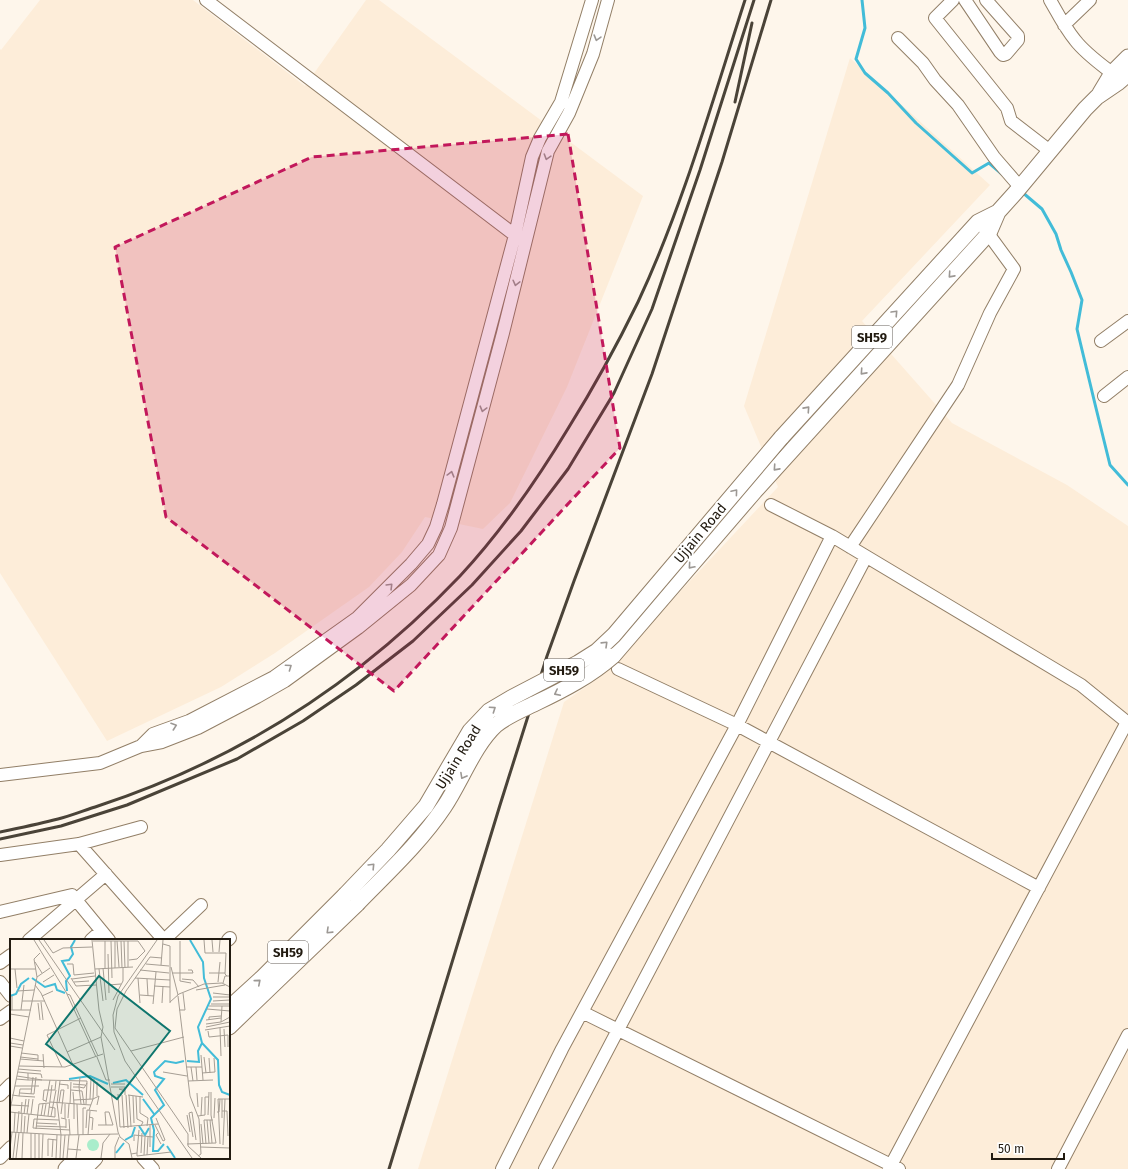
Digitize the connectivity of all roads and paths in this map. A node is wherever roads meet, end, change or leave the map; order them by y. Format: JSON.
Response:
{"nodes":[{"id":1,"x":206,"y":0,"type":"edge"},
{"id":2,"x":592,"y":0,"type":"edge"},
{"id":3,"x":608,"y":0,"type":"edge"},
{"id":4,"x":953,"y":0,"type":"edge"},
{"id":5,"x":964,"y":0,"type":"edge"},
{"id":6,"x":986,"y":0,"type":"edge"},
{"id":7,"x":1050,"y":0,"type":"edge"},
{"id":8,"x":1090,"y":0,"type":"edge"},
{"id":9,"x":1064,"y":25,"type":"junction"},
{"id":10,"x":898,"y":38,"type":"dead end"},
{"id":11,"x":1128,"y":57,"type":"edge"},
{"id":12,"x":1112,"y":73,"type":"junction"},
{"id":13,"x":1128,"y":74,"type":"edge"},
{"id":14,"x":1097,"y":97,"type":"junction"},
{"id":15,"x":1050,"y":151,"type":"junction"},
{"id":16,"x":1020,"y":187,"type":"junction"},
{"id":17,"x":1002,"y":207,"type":"junction"},
{"id":18,"x":978,"y":222,"type":"junction"},
{"id":19,"x":989,"y":233,"type":"junction"},
{"id":20,"x":515,"y":235,"type":"junction"},
{"id":21,"x":526,"y":243,"type":"junction"},
{"id":22,"x":1128,"y":321,"type":"edge"},
{"id":23,"x":1101,"y":341,"type":"dead end"},
{"id":24,"x":1128,"y":377,"type":"edge"},
{"id":25,"x":1104,"y":396,"type":"dead end"},
{"id":26,"x":771,"y":505,"type":"dead end"},
{"id":27,"x":832,"y":536,"type":"junction"},
{"id":28,"x":850,"y":547,"type":"junction"},
{"id":29,"x":866,"y":557,"type":"junction"},
{"id":30,"x":618,"y":669,"type":"dead end"},
{"id":31,"x":1127,"y":722,"type":"edge"},
{"id":32,"x":737,"y":725,"type":"junction"},
{"id":33,"x":769,"y":742,"type":"junction"},
{"id":34,"x":141,"y":746,"type":"junction"},
{"id":35,"x":0,"y":775,"type":"edge"},
{"id":36,"x":141,"y":827,"type":"dead end"},
{"id":37,"x":79,"y":844,"type":"junction"},
{"id":38,"x":0,"y":856,"type":"edge"},
{"id":39,"x":106,"y":874,"type":"junction"},
{"id":40,"x":1039,"y":888,"type":"junction"},
{"id":41,"x":77,"y":900,"type":"junction"},
{"id":42,"x":201,"y":905,"type":"dead end"},
{"id":43,"x":0,"y":912,"type":"edge"},
{"id":44,"x":105,"y":936,"type":"edge"},
{"id":45,"x":30,"y":939,"type":"edge"},
{"id":46,"x":94,"y":939,"type":"edge"},
{"id":47,"x":163,"y":939,"type":"edge"},
{"id":48,"x":165,"y":939,"type":"edge"},
{"id":49,"x":10,"y":955,"type":"edge"},
{"id":50,"x":0,"y":963,"type":"edge"},
{"id":51,"x":0,"y":982,"type":"edge"},
{"id":52,"x":10,"y":995,"type":"edge"},
{"id":53,"x":230,"y":1007,"type":"edge"},
{"id":54,"x":10,"y":1012,"type":"edge"},
{"id":55,"x":582,"y":1012,"type":"junction"},
{"id":56,"x":0,"y":1020,"type":"edge"},
{"id":57,"x":230,"y":1026,"type":"edge"},
{"id":58,"x":617,"y":1031,"type":"junction"},
{"id":59,"x":1128,"y":1035,"type":"edge"},
{"id":60,"x":10,"y":1085,"type":"edge"},
{"id":61,"x":0,"y":1095,"type":"edge"},
{"id":62,"x":10,"y":1148,"type":"edge"},
{"id":63,"x":0,"y":1158,"type":"edge"},
{"id":64,"x":76,"y":1159,"type":"edge"},
{"id":65,"x":94,"y":1159,"type":"edge"},
{"id":66,"x":144,"y":1159,"type":"edge"},
{"id":67,"x":893,"y":1168,"type":"edge"},
{"id":68,"x":66,"y":1169,"type":"edge"},
{"id":69,"x":84,"y":1169,"type":"edge"},
{"id":70,"x":153,"y":1169,"type":"edge"},
{"id":71,"x":502,"y":1169,"type":"edge"},
{"id":72,"x":545,"y":1169,"type":"edge"},
{"id":73,"x":1058,"y":1169,"type":"edge"}],
"edges":[{"from":1,"to":20,"type":"street"},
{"from":2,"to":20,"type":"street"},
{"from":3,"to":21,"type":"street","one_way":true},
{"from":4,"to":15,"type":"street"},
{"from":5,"to":6,"type":"street"},
{"from":7,"to":9,"type":"street"},
{"from":8,"to":9,"type":"street"},
{"from":9,"to":12,"type":"street"},
{"from":10,"to":16,"type":"street"},
{"from":11,"to":12,"type":"main road","number":"SH59"},
{"from":12,"to":14,"type":"main road","number":"SH59"},
{"from":13,"to":14,"type":"main road","number":"SH59"},
{"from":14,"to":15,"type":"main road","number":"SH59"},
{"from":15,"to":16,"type":"main road","number":"SH59"},
{"from":16,"to":17,"type":"main road","number":"SH59"},
{"from":17,"to":18,"type":"main road","number":"SH59"},
{"from":17,"to":19,"type":"main road","number":"SH59"},
{"from":18,"to":19,"type":"street"},
{"from":53,"to":18,"type":"main road","name":"Ujjain Road","number":"SH59","one_way":true,"bridge":true},
{"from":19,"to":28,"type":"street"},
{"from":19,"to":57,"type":"main road","number":"SH59","one_way":true,"bridge":true},
{"from":20,"to":21,"type":"street"},
{"from":34,"to":20,"type":"street","one_way":true},
{"from":21,"to":34,"type":"street","one_way":true},
{"from":22,"to":23,"type":"street"},
{"from":24,"to":25,"type":"street"},
{"from":26,"to":27,"type":"street"},
{"from":27,"to":28,"type":"street"},
{"from":27,"to":32,"type":"street"},
{"from":28,"to":29,"type":"street"},
{"from":29,"to":31,"type":"street"},
{"from":29,"to":33,"type":"street"},
{"from":30,"to":32,"type":"street"},
{"from":31,"to":40,"type":"street"},
{"from":32,"to":33,"type":"street"},
{"from":32,"to":55,"type":"street"},
{"from":33,"to":40,"type":"street"},
{"from":33,"to":58,"type":"street"},
{"from":34,"to":35,"type":"street"},
{"from":36,"to":37,"type":"street"},
{"from":37,"to":38,"type":"street"},
{"from":37,"to":39,"type":"street"},
{"from":39,"to":41,"type":"street"},
{"from":39,"to":47,"type":"street"},
{"from":40,"to":67,"type":"street"},
{"from":41,"to":43,"type":"street"},
{"from":41,"to":44,"type":"street"},
{"from":41,"to":45,"type":"street"},
{"from":42,"to":48,"type":"street"},
{"from":44,"to":46,"type":"street"},
{"from":49,"to":50,"type":"street"},
{"from":51,"to":52,"type":"street"},
{"from":54,"to":56,"type":"street"},
{"from":55,"to":58,"type":"street"},
{"from":55,"to":71,"type":"street"},
{"from":58,"to":67,"type":"street"},
{"from":58,"to":72,"type":"street"},
{"from":59,"to":73,"type":"street"},
{"from":60,"to":61,"type":"street"},
{"from":62,"to":63,"type":"street"},
{"from":64,"to":68,"type":"main road"},
{"from":65,"to":69,"type":"main road"},
{"from":66,"to":70,"type":"street"}]}
